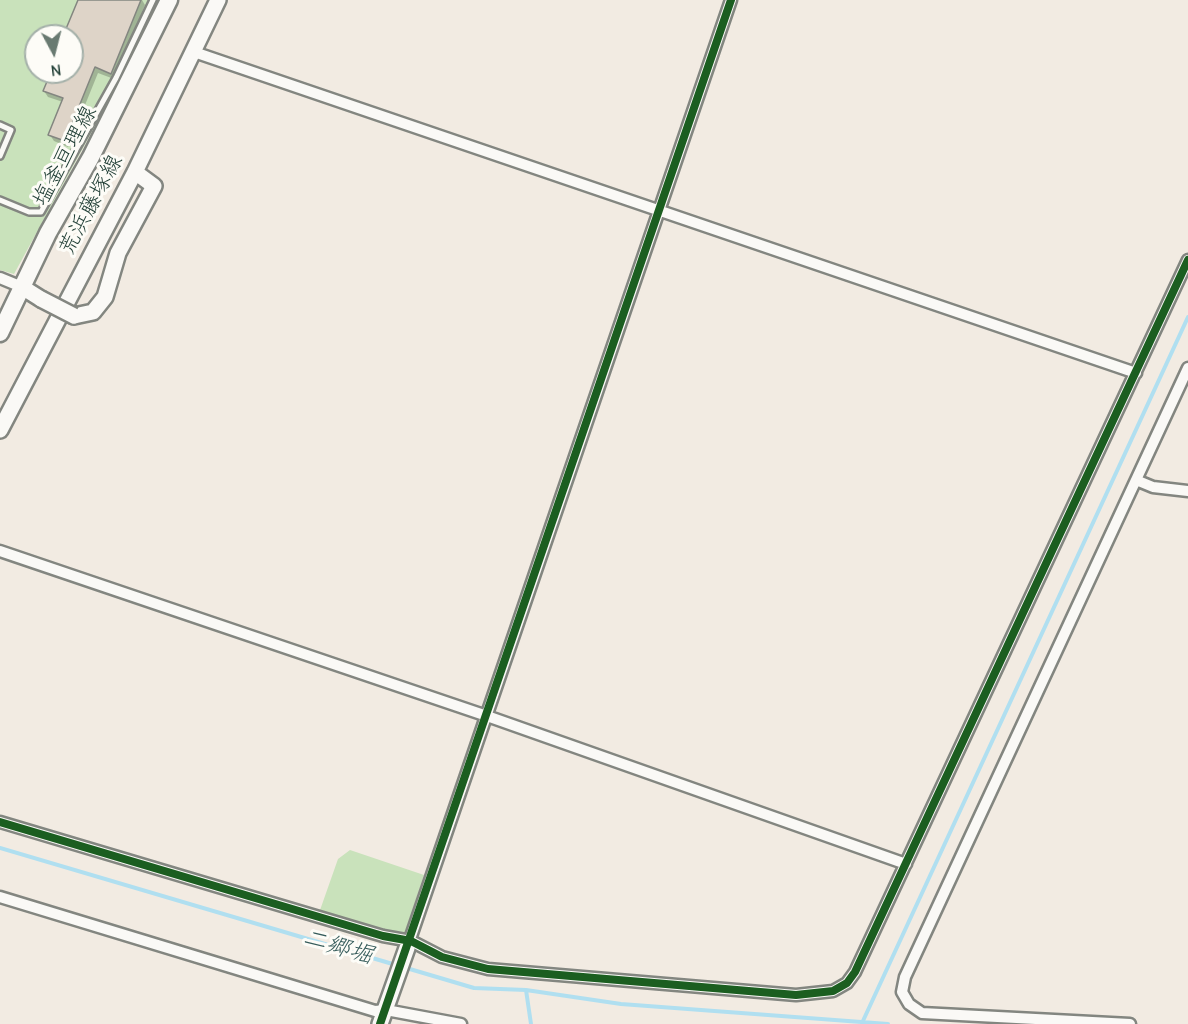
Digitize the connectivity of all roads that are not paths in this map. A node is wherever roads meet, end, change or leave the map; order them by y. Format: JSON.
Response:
{"nodes":[{"id":1,"x":153,"y":0,"type":"edge"},
{"id":2,"x":170,"y":0,"type":"edge"},
{"id":3,"x":218,"y":0,"type":"edge"},
{"id":4,"x":731,"y":0,"type":"edge"},
{"id":5,"x":194,"y":52,"type":"junction"},
{"id":6,"x":0,"y":125,"type":"edge"},
{"id":7,"x":0,"y":156,"type":"edge"},
{"id":8,"x":135,"y":172,"type":"junction"},
{"id":9,"x":0,"y":200,"type":"edge"},
{"id":10,"x":659,"y":211,"type":"junction"},
{"id":11,"x":1188,"y":260,"type":"edge"},
{"id":12,"x":0,"y":278,"type":"edge"},
{"id":13,"x":22,"y":287,"type":"junction"},
{"id":14,"x":0,"y":333,"type":"edge"},
{"id":15,"x":1188,"y":368,"type":"edge"},
{"id":16,"x":1136,"y":373,"type":"junction"},
{"id":17,"x":0,"y":430,"type":"edge"},
{"id":18,"x":1136,"y":480,"type":"junction"},
{"id":19,"x":1188,"y":491,"type":"edge"},
{"id":20,"x":0,"y":551,"type":"edge"},
{"id":21,"x":487,"y":716,"type":"junction"},
{"id":22,"x":0,"y":822,"type":"edge"},
{"id":23,"x":906,"y":864,"type":"junction"},
{"id":24,"x":0,"y":897,"type":"edge"},
{"id":25,"x":409,"y":944,"type":"junction"},
{"id":26,"x":386,"y":1011,"type":"edge"},
{"id":27,"x":461,"y":1024,"type":"edge"},
{"id":28,"x":1130,"y":1024,"type":"edge"}],
"edges":[{"from":1,"to":9,"type":"lane"},
{"from":2,"to":13,"type":"main road","name":"塩釜亘理線"},
{"from":3,"to":5,"type":"street","name":"荒浜藤塚線"},
{"from":4,"to":10,"type":"street"},
{"from":5,"to":8,"type":"street","name":"荒浜藤塚線"},
{"from":5,"to":10,"type":"street"},
{"from":6,"to":7,"type":"lane"},
{"from":8,"to":13,"type":"street","bridge":true},
{"from":8,"to":17,"type":"street","name":"荒浜藤塚線"},
{"from":10,"to":16,"type":"street"},
{"from":10,"to":21,"type":"street"},
{"from":11,"to":16,"type":"street"},
{"from":12,"to":13,"type":"street"},
{"from":13,"to":14,"type":"main road","name":"塩釜亘理線"},
{"from":15,"to":18,"type":"street"},
{"from":16,"to":23,"type":"street"},
{"from":18,"to":19,"type":"street"},
{"from":18,"to":28,"type":"street"},
{"from":20,"to":21,"type":"street"},
{"from":21,"to":23,"type":"street"},
{"from":21,"to":25,"type":"street"},
{"from":22,"to":25,"type":"street"},
{"from":23,"to":25,"type":"street"},
{"from":24,"to":26,"type":"street"},
{"from":25,"to":26,"type":"street"},
{"from":26,"to":27,"type":"street"}]}
